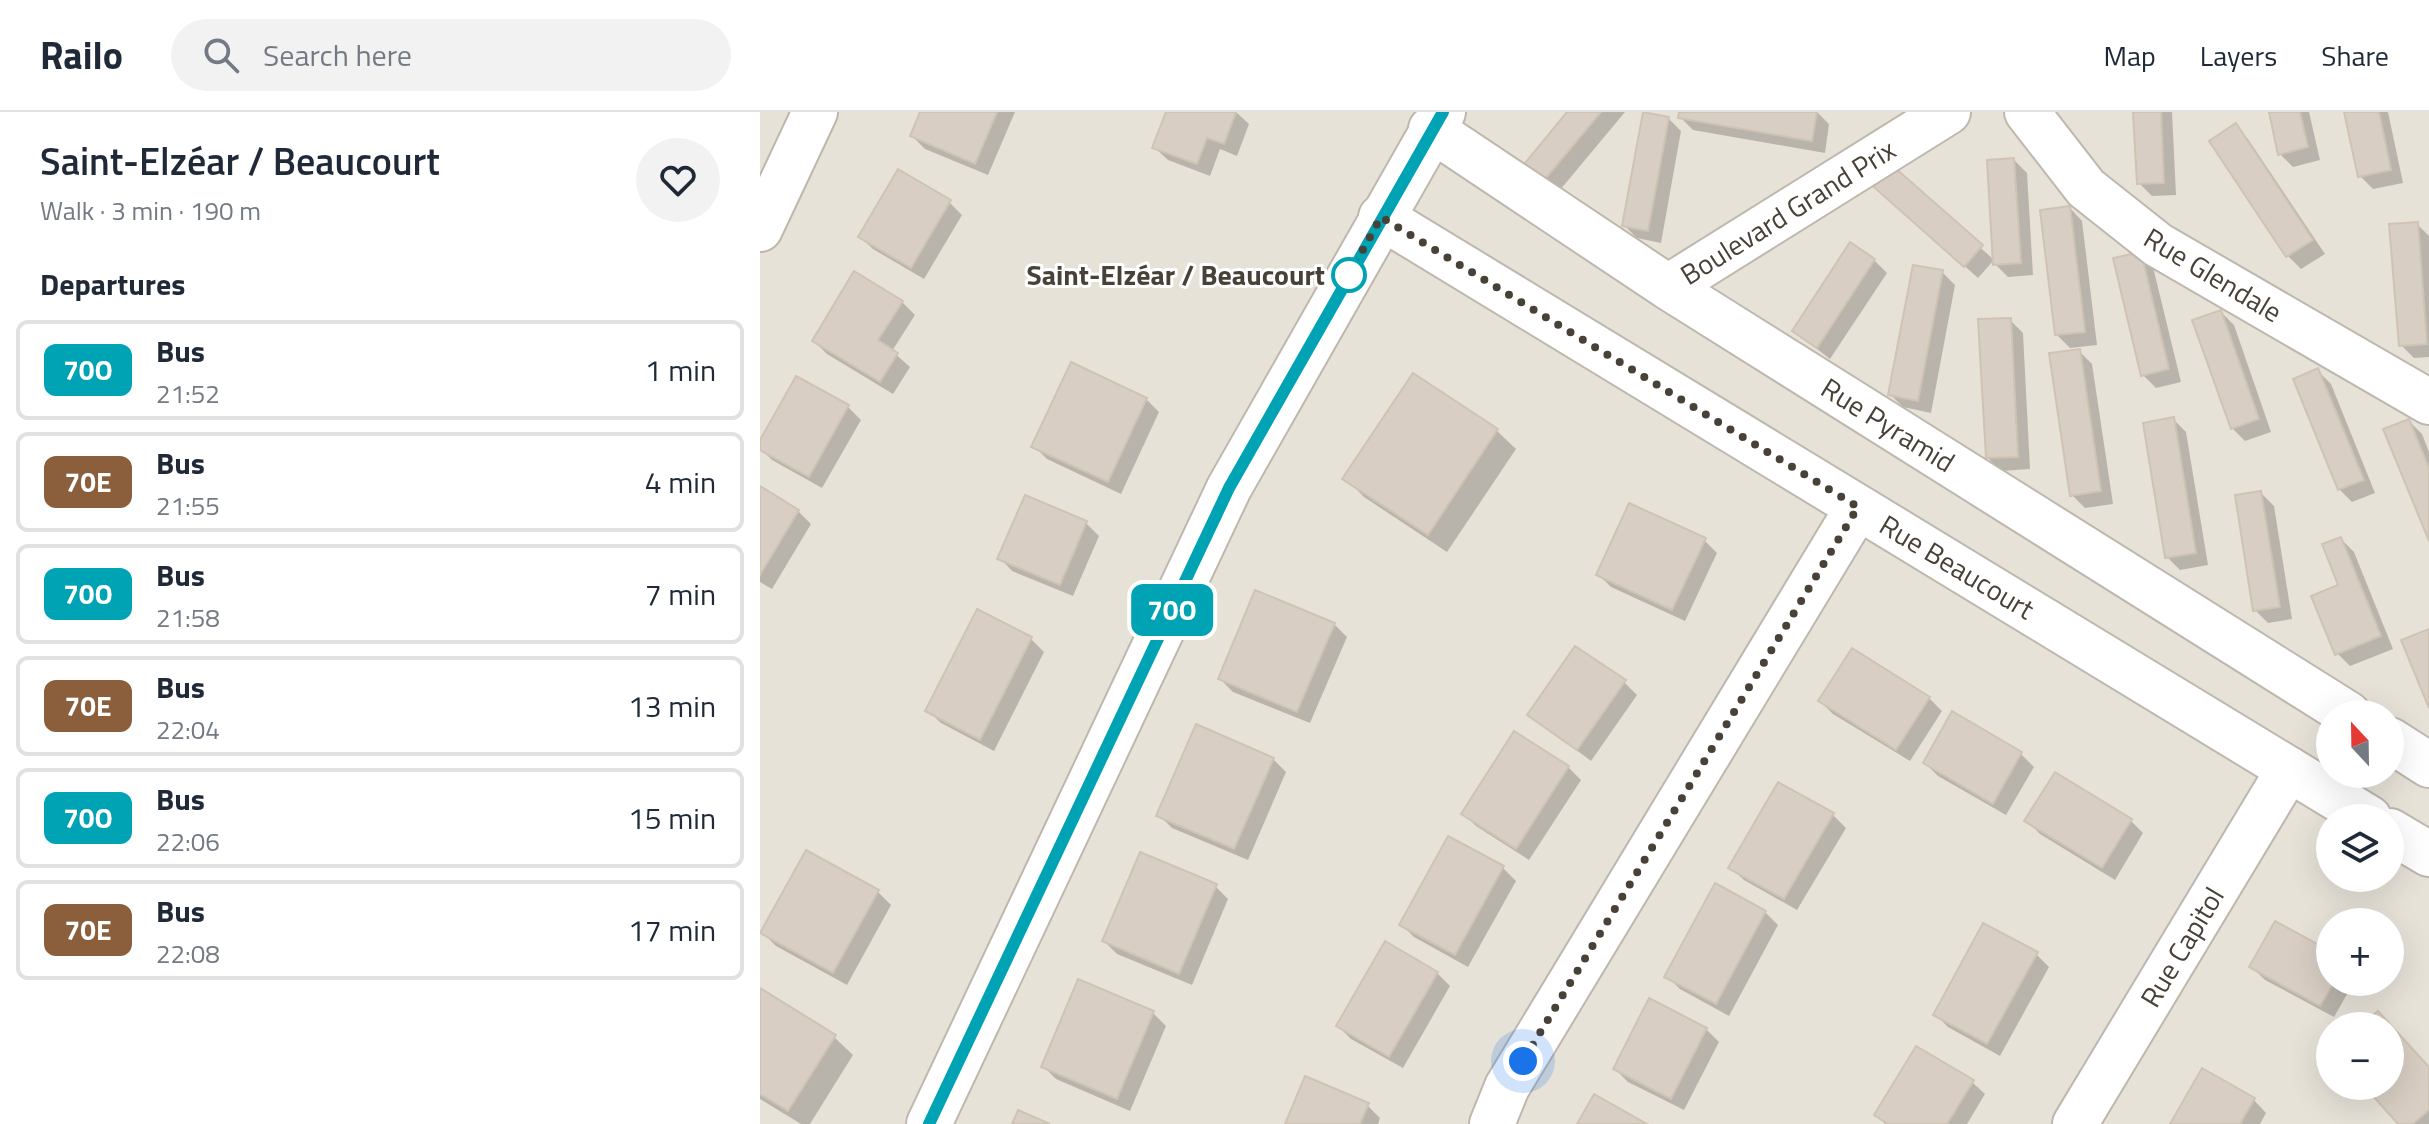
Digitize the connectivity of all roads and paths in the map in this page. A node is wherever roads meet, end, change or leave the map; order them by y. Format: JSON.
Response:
{"nodes":[{"id":1,"x":815,"y":112,"type":"edge"},
{"id":2,"x":1948,"y":112,"type":"edge"},
{"id":3,"x":2027,"y":112,"type":"edge"},
{"id":4,"x":1437,"y":121,"type":"edge"},
{"id":5,"x":1381,"y":217,"type":"junction"},
{"id":6,"x":760,"y":229,"type":"edge"},
{"id":7,"x":1668,"y":287,"type":"junction"},
{"id":8,"x":2429,"y":402,"type":"edge"},
{"id":9,"x":1858,"y":507,"type":"junction"},
{"id":10,"x":2326,"y":700,"type":"edge"},
{"id":11,"x":2404,"y":749,"type":"edge"},
{"id":12,"x":2429,"y":765,"type":"edge"},
{"id":13,"x":2289,"y":769,"type":"junction"},
{"id":14,"x":2346,"y":804,"type":"edge"},
{"id":15,"x":2404,"y":839,"type":"edge"},
{"id":16,"x":2429,"y":854,"type":"edge"},
{"id":17,"x":929,"y":1124,"type":"edge"},
{"id":18,"x":1492,"y":1124,"type":"edge"},
{"id":19,"x":2075,"y":1124,"type":"edge"}],
"edges":[{"from":1,"to":6,"type":"street"},
{"from":2,"to":7,"type":"street","name":"Boulevard Grand Prix"},
{"from":3,"to":8,"type":"street","name":"Rue Glendale"},
{"from":4,"to":5,"type":"street"},
{"from":4,"to":7,"type":"street","name":"Rue Pyramid"},
{"from":5,"to":9,"type":"street","name":"Rue Beaucourt"},
{"from":5,"to":17,"type":"street"},
{"from":7,"to":10,"type":"street","name":"Rue Pyramid"},
{"from":9,"to":13,"type":"street","name":"Rue Beaucourt"},
{"from":9,"to":18,"type":"street"},
{"from":11,"to":12,"type":"street"},
{"from":13,"to":14,"type":"street","name":"Rue Beaucourt"},
{"from":13,"to":19,"type":"street","name":"Rue Capitol"},
{"from":15,"to":16,"type":"street"}]}
